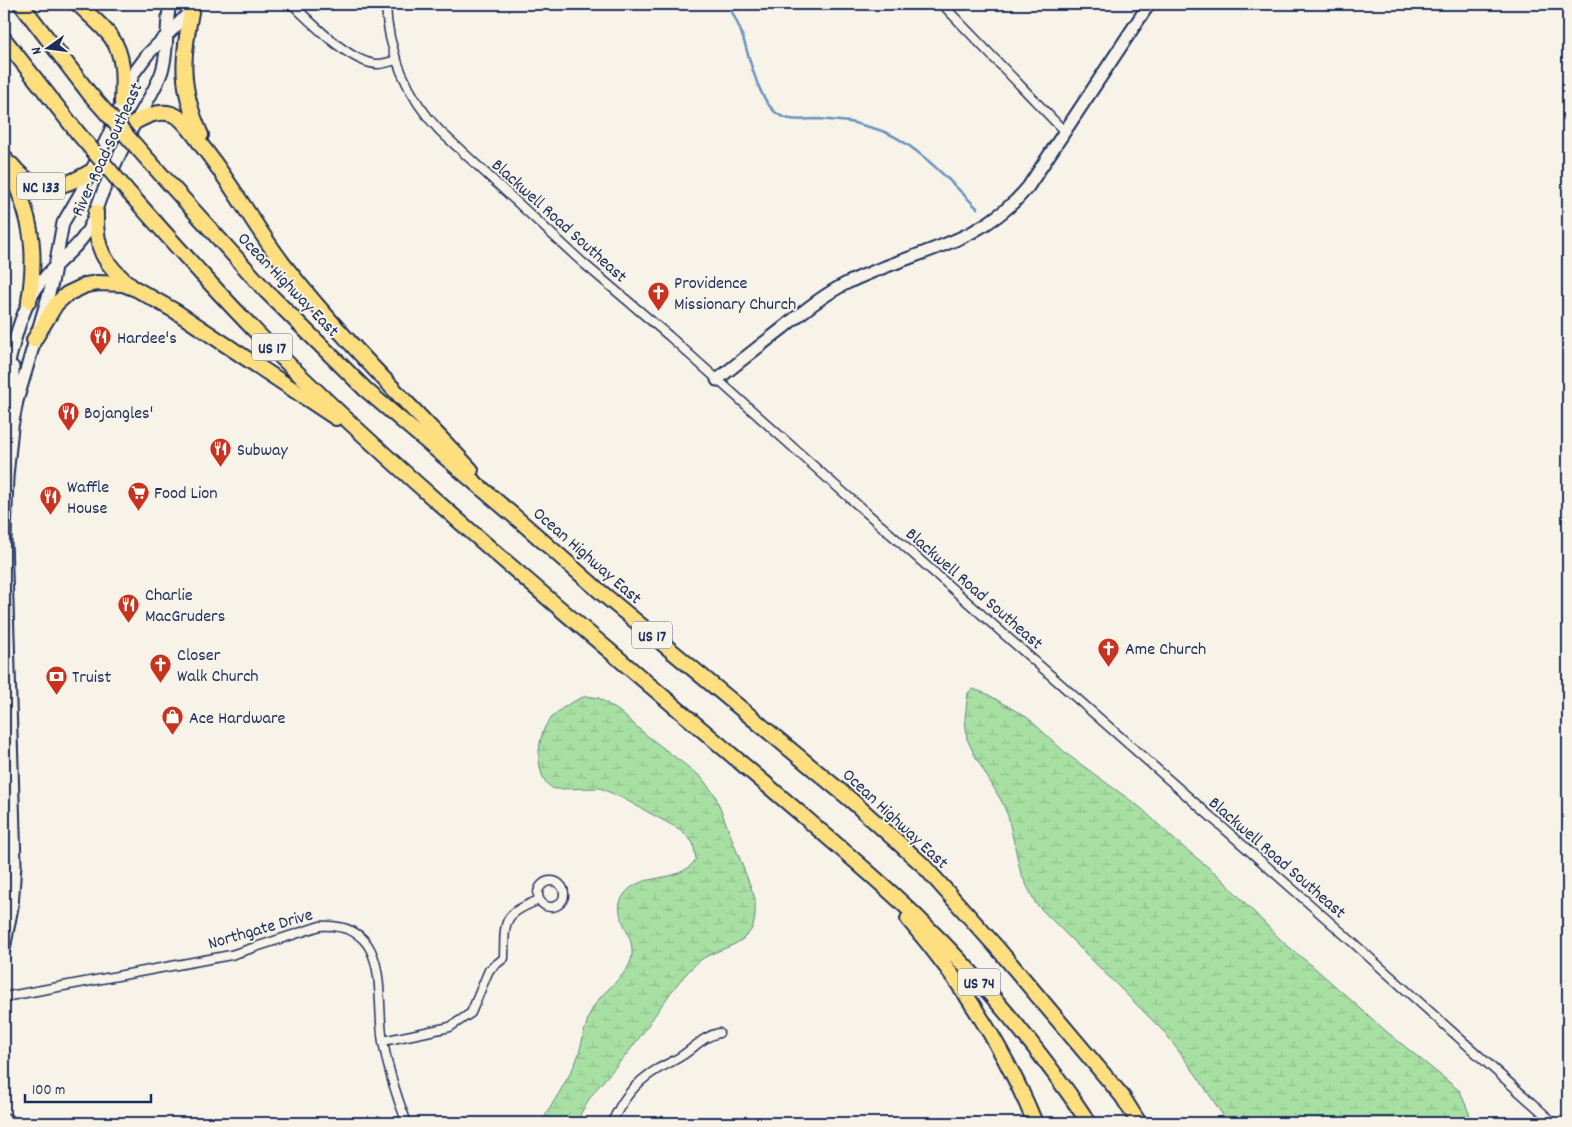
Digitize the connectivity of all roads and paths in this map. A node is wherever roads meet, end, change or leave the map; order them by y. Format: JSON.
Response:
{"nodes":[{"id":1,"x":21,"y":4,"type":"edge"},
{"id":2,"x":78,"y":4,"type":"edge"},
{"id":3,"x":170,"y":4,"type":"edge"},
{"id":4,"x":292,"y":4,"type":"edge"},
{"id":5,"x":386,"y":4,"type":"edge"},
{"id":6,"x":942,"y":4,"type":"edge"},
{"id":7,"x":1149,"y":4,"type":"edge"},
{"id":8,"x":193,"y":5,"type":"edge"},
{"id":9,"x":166,"y":36,"type":"junction"},
{"id":10,"x":4,"y":38,"type":"edge"},
{"id":11,"x":397,"y":60,"type":"junction"},
{"id":12,"x":122,"y":102,"type":"junction"},
{"id":13,"x":135,"y":122,"type":"junction"},
{"id":14,"x":1064,"y":131,"type":"junction"},
{"id":15,"x":4,"y":151,"type":"edge"},
{"id":16,"x":209,"y":154,"type":"junction"},
{"id":17,"x":4,"y":156,"type":"edge"},
{"id":18,"x":90,"y":172,"type":"junction"},
{"id":19,"x":96,"y":212,"type":"junction"},
{"id":20,"x":55,"y":266,"type":"junction"},
{"id":21,"x":136,"y":289,"type":"junction"},
{"id":22,"x":29,"y":301,"type":"junction"},
{"id":23,"x":34,"y":340,"type":"junction"},
{"id":24,"x":6,"y":361,"type":"edge"},
{"id":25,"x":717,"y":380,"type":"junction"},
{"id":26,"x":4,"y":382,"type":"edge"},
{"id":27,"x":4,"y":427,"type":"edge"},
{"id":28,"x":424,"y":489,"type":"junction"},
{"id":29,"x":4,"y":496,"type":"edge"},
{"id":30,"x":5,"y":510,"type":"junction"},
{"id":31,"x":520,"y":521,"type":"junction"},
{"id":32,"x":6,"y":662,"type":"edge"},
{"id":33,"x":850,"y":856,"type":"junction"},
{"id":34,"x":539,"y":900,"type":"dead end"},
{"id":35,"x":4,"y":949,"type":"edge"},
{"id":36,"x":4,"y":997,"type":"edge"},
{"id":37,"x":719,"y":1033,"type":"dead end"},
{"id":38,"x":383,"y":1042,"type":"junction"},
{"id":39,"x":4,"y":1117,"type":"edge"},
{"id":40,"x":16,"y":1123,"type":"edge"},
{"id":41,"x":407,"y":1123,"type":"edge"},
{"id":42,"x":612,"y":1123,"type":"edge"},
{"id":43,"x":1035,"y":1123,"type":"edge"},
{"id":44,"x":1089,"y":1123,"type":"edge"},
{"id":45,"x":1138,"y":1123,"type":"edge"},
{"id":46,"x":1554,"y":1123,"type":"edge"}],
"edges":[{"from":1,"to":31,"type":"highway","name":"Ocean Highway East","number":"US 17","bridge":true},
{"from":2,"to":12,"type":"highway"},
{"from":3,"to":9,"type":"main road","name":"River Road Southeast"},
{"from":4,"to":11,"type":"street"},
{"from":5,"to":11,"type":"street","name":"Blackwell Road Southeast"},
{"from":6,"to":14,"type":"street"},
{"from":7,"to":14,"type":"main road"},
{"from":8,"to":9,"type":"main road","name":"River Road Southeast","number":"NC 133"},
{"from":8,"to":16,"type":"highway"},
{"from":9,"to":12,"type":"main road","name":"River Road Southeast","number":"NC 133"},
{"from":9,"to":13,"type":"main road","name":"River Road Southeast"},
{"from":10,"to":28,"type":"highway","number":"US 17","bridge":true},
{"from":11,"to":25,"type":"street","name":"Blackwell Road Southeast"},
{"from":12,"to":18,"type":"main road","name":"River Road Southeast","number":"NC 133"},
{"from":13,"to":16,"type":"highway"},
{"from":13,"to":19,"type":"main road","name":"River Road Southeast"},
{"from":14,"to":25,"type":"main road"},
{"from":15,"to":18,"type":"highway","number":"NC 133"},
{"from":16,"to":31,"type":"highway"},
{"from":17,"to":22,"type":"highway"},
{"from":18,"to":20,"type":"main road","name":"River Road Southeast"},
{"from":19,"to":20,"type":"main road","name":"River Road Southeast"},
{"from":19,"to":21,"type":"highway"},
{"from":20,"to":22,"type":"main road","name":"River Road Southeast"},
{"from":20,"to":23,"type":"main road","name":"River Road Southeast"},
{"from":21,"to":23,"type":"highway"},
{"from":21,"to":28,"type":"highway"},
{"from":22,"to":24,"type":"main road","name":"River Road Southeast"},
{"from":23,"to":30,"type":"main road","name":"River Road Southeast"},
{"from":24,"to":26,"type":"main road","name":"River Road Southeast"},
{"from":24,"to":27,"type":"main road"},
{"from":25,"to":46,"type":"street","name":"Blackwell Road Southeast"},
{"from":28,"to":33,"type":"highway","number":"US 17"},
{"from":29,"to":30,"type":"main road"},
{"from":30,"to":32,"type":"main road"},
{"from":31,"to":45,"type":"highway","name":"Ocean Highway East","number":"US 17"},
{"from":32,"to":35,"type":"main road"},
{"from":33,"to":43,"type":"highway"},
{"from":33,"to":44,"type":"highway","number":"US 74"},
{"from":34,"to":38,"type":"street"},
{"from":36,"to":38,"type":"street","name":"Northgate Drive"},
{"from":37,"to":42,"type":"street"},
{"from":38,"to":41,"type":"street","name":"Northgate Drive"},
{"from":39,"to":40,"type":"street"}]}
